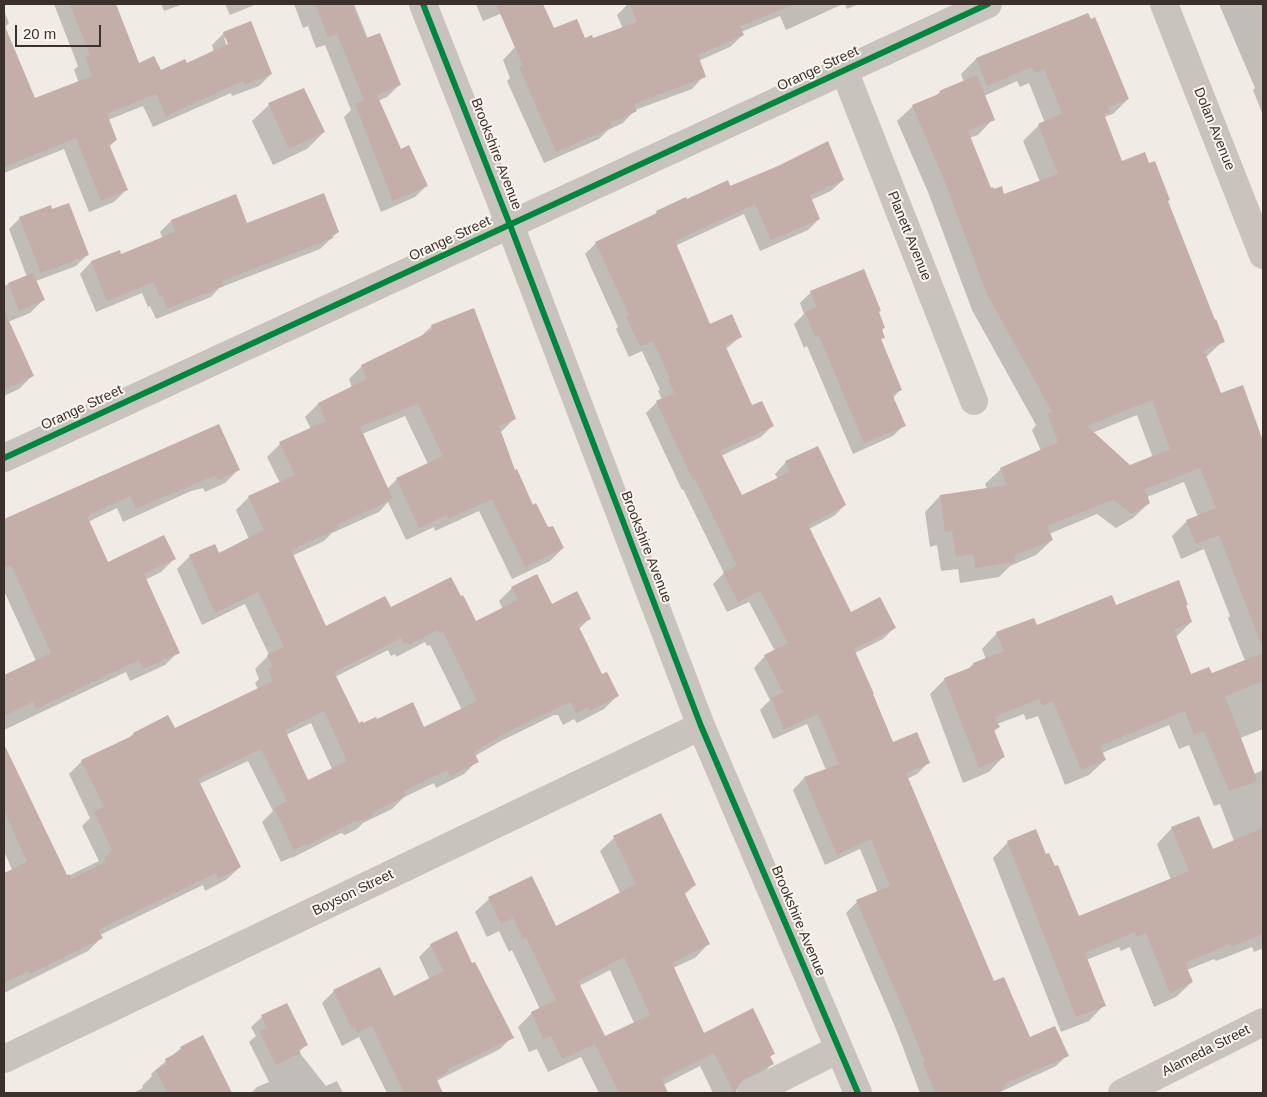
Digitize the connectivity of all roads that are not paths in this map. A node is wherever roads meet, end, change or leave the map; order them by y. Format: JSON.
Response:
{"nodes":[{"id":1,"x":424,"y":4,"type":"edge"},
{"id":2,"x":988,"y":4,"type":"edge"},
{"id":3,"x":1164,"y":4,"type":"edge"},
{"id":4,"x":844,"y":70,"type":"junction"},
{"id":5,"x":510,"y":225,"type":"junction"},
{"id":6,"x":1263,"y":255,"type":"edge"},
{"id":7,"x":974,"y":401,"type":"dead end"},
{"id":8,"x":4,"y":458,"type":"edge"},
{"id":9,"x":701,"y":726,"type":"junction"},
{"id":10,"x":1263,"y":1022,"type":"edge"},
{"id":11,"x":839,"y":1050,"type":"junction"},
{"id":12,"x":4,"y":1059,"type":"edge"},
{"id":13,"x":751,"y":1093,"type":"edge"},
{"id":14,"x":858,"y":1093,"type":"edge"},
{"id":15,"x":1122,"y":1093,"type":"edge"}],
"edges":[{"from":1,"to":5,"type":"street","name":"Brookshire Avenue"},
{"from":2,"to":4,"type":"street","name":"Orange Street"},
{"from":3,"to":6,"type":"street","name":"Dolan Avenue"},
{"from":4,"to":5,"type":"street","name":"Orange Street"},
{"from":4,"to":7,"type":"street","name":"Planett Avenue"},
{"from":5,"to":8,"type":"street","name":"Orange Street"},
{"from":5,"to":9,"type":"street","name":"Brookshire Avenue"},
{"from":9,"to":11,"type":"street","name":"Brookshire Avenue"},
{"from":9,"to":12,"type":"street","name":"Boyson Street"},
{"from":10,"to":15,"type":"street","name":"Alameda Street"},
{"from":11,"to":13,"type":"street"},
{"from":11,"to":14,"type":"street","name":"Brookshire Avenue"}]}
